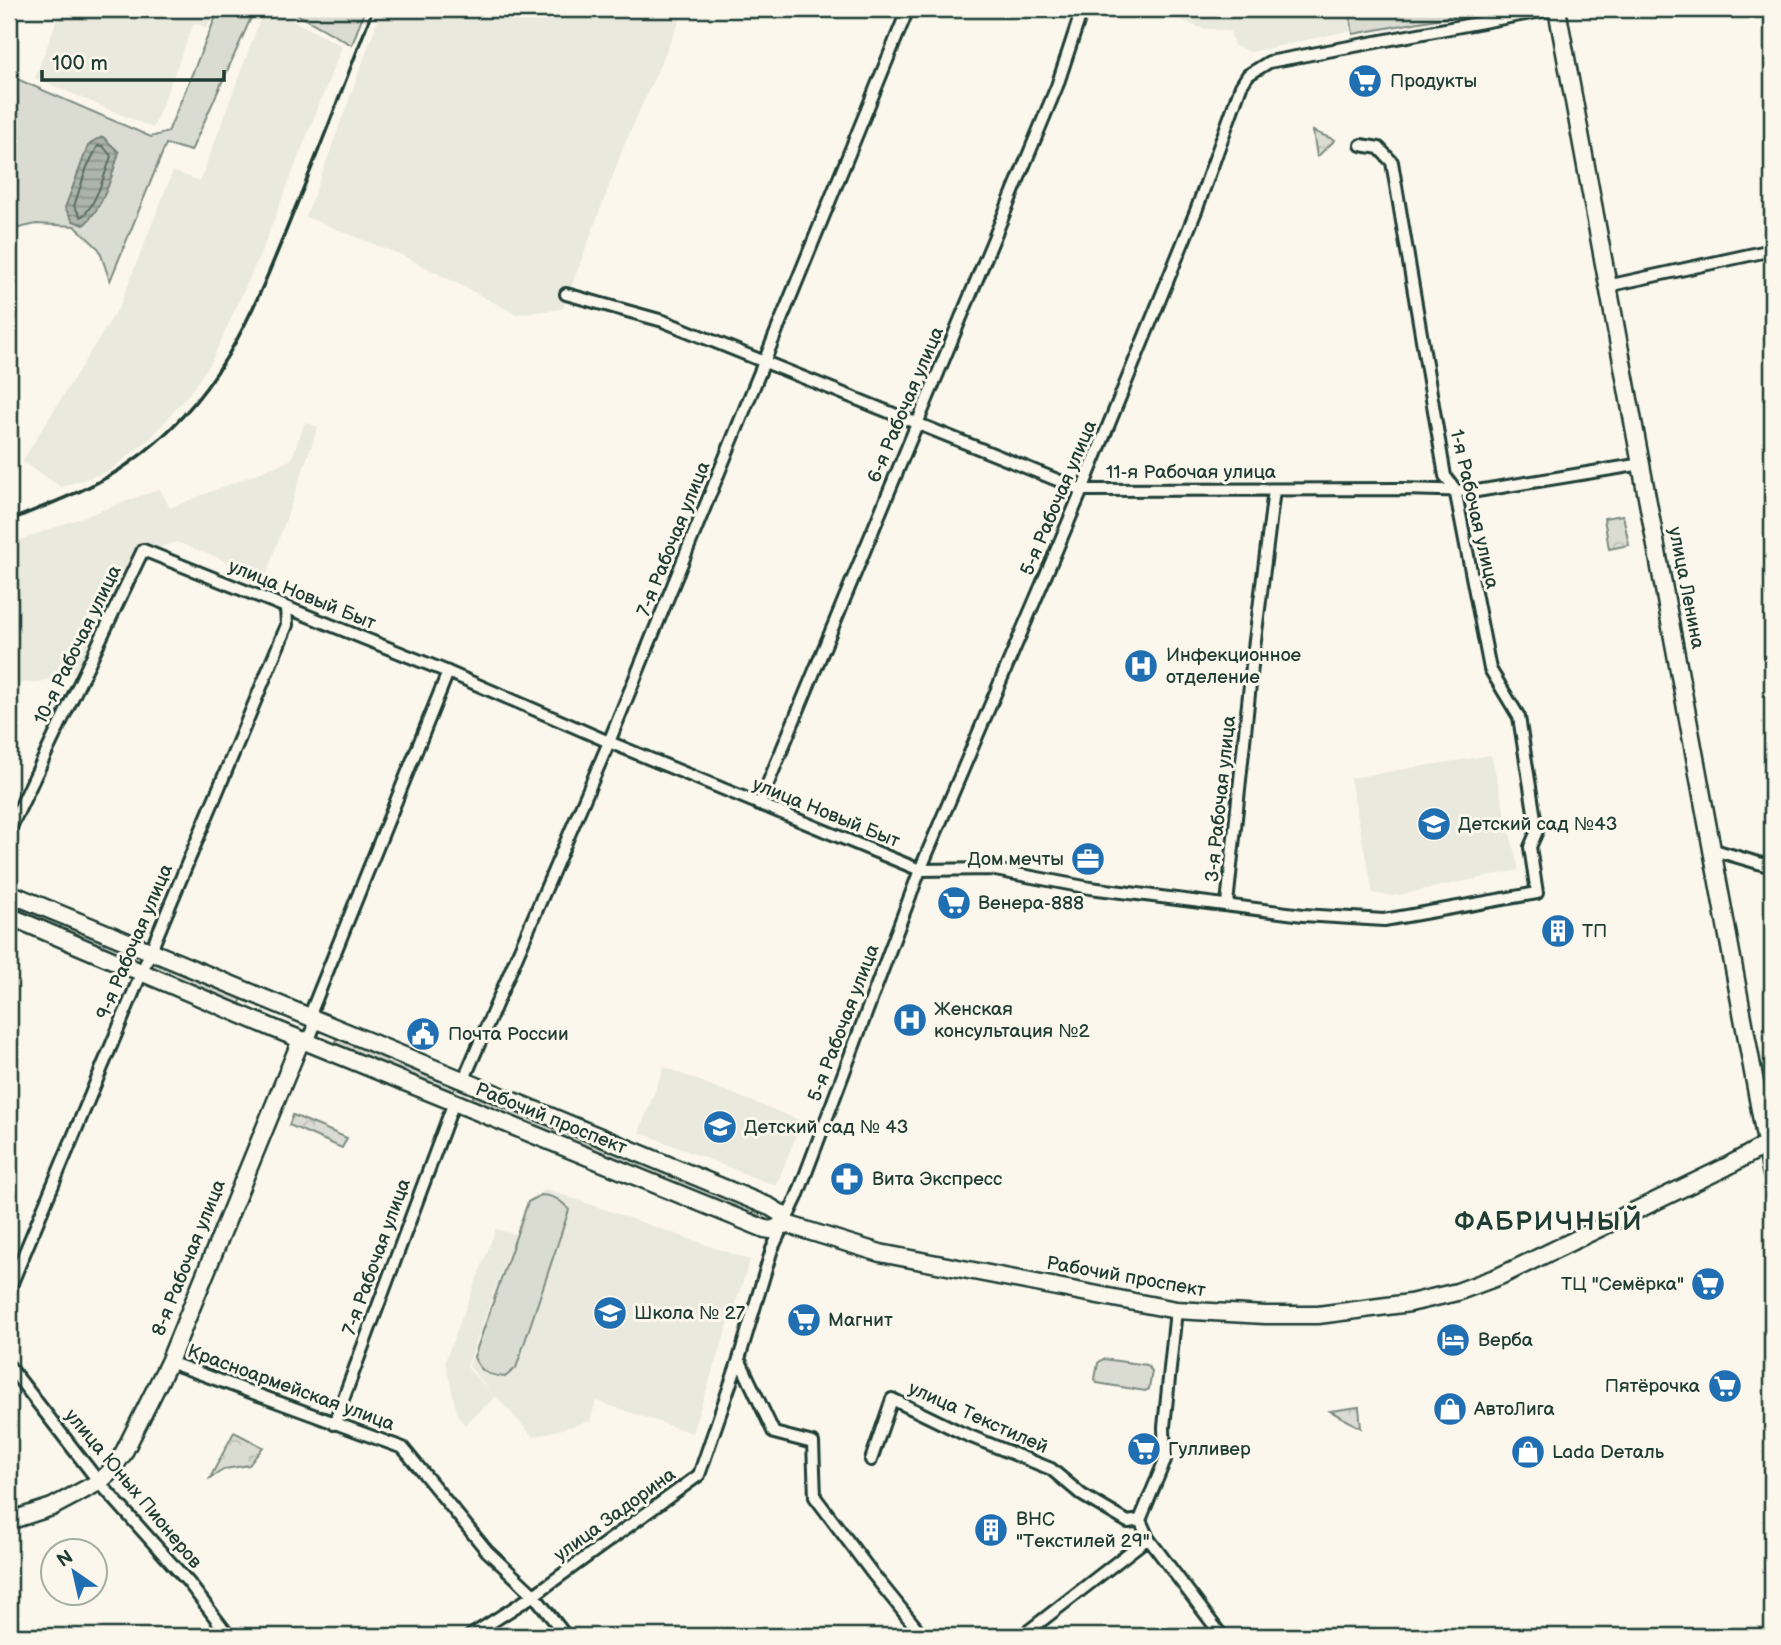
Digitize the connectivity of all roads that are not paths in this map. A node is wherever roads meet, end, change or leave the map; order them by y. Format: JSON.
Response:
{"nodes":[{"id":1,"x":908,"y":9,"type":"edge"},
{"id":2,"x":1555,"y":9,"type":"edge"},
{"id":3,"x":1080,"y":16,"type":"dead end"},
{"id":4,"x":1361,"y":145,"type":"dead end"},
{"id":5,"x":1772,"y":250,"type":"edge"},
{"id":6,"x":1607,"y":286,"type":"junction"},
{"id":7,"x":566,"y":294,"type":"dead end"},
{"id":8,"x":765,"y":363,"type":"junction"},
{"id":9,"x":916,"y":423,"type":"junction"},
{"id":10,"x":1642,"y":464,"type":"junction"},
{"id":11,"x":1455,"y":489,"type":"junction"},
{"id":12,"x":1082,"y":490,"type":"junction"},
{"id":13,"x":1274,"y":490,"type":"junction"},
{"id":14,"x":143,"y":550,"type":"joint"},
{"id":15,"x":286,"y":607,"type":"junction"},
{"id":16,"x":448,"y":672,"type":"junction"},
{"id":17,"x":610,"y":743,"type":"junction"},
{"id":18,"x":759,"y":805,"type":"junction"},
{"id":19,"x":9,"y":831,"type":"edge"},
{"id":20,"x":1714,"y":850,"type":"junction"},
{"id":21,"x":1772,"y":867,"type":"edge"},
{"id":22,"x":920,"y":870,"type":"junction"},
{"id":23,"x":9,"y":893,"type":"edge"},
{"id":24,"x":1537,"y":893,"type":"joint"},
{"id":25,"x":1227,"y":904,"type":"junction"},
{"id":26,"x":9,"y":916,"type":"edge"},
{"id":27,"x":150,"y":952,"type":"junction"},
{"id":28,"x":141,"y":974,"type":"junction"},
{"id":29,"x":293,"y":1023,"type":"junction"},
{"id":30,"x":464,"y":1079,"type":"junction"},
{"id":31,"x":454,"y":1102,"type":"junction"},
{"id":32,"x":1769,"y":1144,"type":"edge"},
{"id":33,"x":1772,"y":1175,"type":"edge"},
{"id":34,"x":786,"y":1224,"type":"junction"},
{"id":35,"x":9,"y":1290,"type":"edge"},
{"id":36,"x":1176,"y":1310,"type":"junction"},
{"id":37,"x":739,"y":1359,"type":"junction"},
{"id":38,"x":169,"y":1362,"type":"junction"},
{"id":39,"x":9,"y":1366,"type":"edge"},
{"id":40,"x":334,"y":1424,"type":"junction"},
{"id":41,"x":871,"y":1460,"type":"dead end"},
{"id":42,"x":99,"y":1482,"type":"junction"},
{"id":43,"x":1140,"y":1520,"type":"junction"},
{"id":44,"x":9,"y":1521,"type":"edge"},
{"id":45,"x":1149,"y":1538,"type":"junction"},
{"id":46,"x":534,"y":1595,"type":"junction"},
{"id":47,"x":229,"y":1636,"type":"edge"},
{"id":48,"x":470,"y":1636,"type":"edge"},
{"id":49,"x":566,"y":1636,"type":"edge"},
{"id":50,"x":923,"y":1636,"type":"edge"},
{"id":51,"x":1022,"y":1636,"type":"edge"},
{"id":52,"x":1222,"y":1636,"type":"edge"}],
"edges":[{"from":1,"to":8,"type":"street","name":"7-я Рабочая улица"},
{"from":2,"to":6,"type":"street","name":"улица Ленина"},
{"from":2,"to":12,"type":"street","name":"5-я Рабочая улица"},
{"from":3,"to":9,"type":"street","name":"6-я Рабочая улица"},
{"from":4,"to":11,"type":"street","name":"1-я Рабочая улица"},
{"from":5,"to":6,"type":"street"},
{"from":6,"to":10,"type":"street","name":"улица Ленина"},
{"from":7,"to":8,"type":"street","name":"11-я Рабочая улица"},
{"from":8,"to":9,"type":"street","name":"11-я Рабочая улица"},
{"from":8,"to":17,"type":"street","name":"7-я Рабочая улица"},
{"from":9,"to":12,"type":"street","name":"11-я Рабочая улица"},
{"from":9,"to":18,"type":"street","name":"6-я Рабочая улица"},
{"from":10,"to":11,"type":"street","name":"11-я Рабочая улица"},
{"from":10,"to":20,"type":"street","name":"улица Ленина"},
{"from":11,"to":13,"type":"street","name":"11-я Рабочая улица"},
{"from":11,"to":24,"type":"street","name":"1-я Рабочая улица"},
{"from":12,"to":13,"type":"street","name":"11-я Рабочая улица"},
{"from":12,"to":22,"type":"street","name":"5-я Рабочая улица"},
{"from":13,"to":25,"type":"street","name":"3-я Рабочая улица"},
{"from":14,"to":15,"type":"street","name":"улица Новый Быт"},
{"from":14,"to":19,"type":"street","name":"10-я Рабочая улица"},
{"from":15,"to":16,"type":"street","name":"улица Новый Быт"},
{"from":15,"to":27,"type":"street","name":"9-я Рабочая улица"},
{"from":16,"to":17,"type":"street","name":"улица Новый Быт"},
{"from":16,"to":29,"type":"street","name":"8-я Рабочая улица"},
{"from":17,"to":18,"type":"street","name":"улица Новый Быт"},
{"from":17,"to":30,"type":"street","name":"7-я Рабочая улица"},
{"from":18,"to":22,"type":"street","name":"улица Новый Быт"},
{"from":20,"to":21,"type":"street"},
{"from":20,"to":32,"type":"street","name":"улица Ленина"},
{"from":22,"to":25,"type":"street","name":"улица Новый Быт"},
{"from":22,"to":34,"type":"street","name":"5-я Рабочая улица"},
{"from":23,"to":27,"type":"street","name":"Рабочий проспект"},
{"from":24,"to":25,"type":"street","name":"улица Новый Быт"},
{"from":26,"to":28,"type":"street","name":"Рабочий проспект"},
{"from":27,"to":28,"type":"street","name":"9-я Рабочая улица"},
{"from":27,"to":29,"type":"street","name":"Рабочий проспект"},
{"from":28,"to":29,"type":"street","name":"Рабочий проспект"},
{"from":28,"to":35,"type":"street","name":"9-я Рабочая улица"},
{"from":29,"to":30,"type":"street","name":"Рабочий проспект"},
{"from":29,"to":31,"type":"street","name":"Рабочий проспект"},
{"from":29,"to":38,"type":"street","name":"8-я Рабочая улица"},
{"from":30,"to":34,"type":"street","name":"Рабочий проспект"},
{"from":31,"to":34,"type":"street","name":"Рабочий проспект"},
{"from":31,"to":40,"type":"street","name":"7-я Рабочая улица"},
{"from":32,"to":33,"type":"street","name":"улица Ленина"},
{"from":32,"to":36,"type":"street","name":"Рабочий проспект"},
{"from":34,"to":36,"type":"street","name":"Рабочий проспект"},
{"from":34,"to":37,"type":"street","name":"улица Задорина"},
{"from":36,"to":43,"type":"street"},
{"from":37,"to":46,"type":"street","name":"улица Задорина"},
{"from":37,"to":50,"type":"street"},
{"from":38,"to":40,"type":"street","name":"Красноармейская улица"},
{"from":38,"to":42,"type":"street","name":"8-я Рабочая улица"},
{"from":39,"to":42,"type":"street","name":"улица Юных Пионеров"},
{"from":40,"to":46,"type":"street","name":"Красноармейская улица"},
{"from":41,"to":43,"type":"street","name":"улица Текстилей"},
{"from":42,"to":44,"type":"street"},
{"from":42,"to":47,"type":"street","name":"улица Юных Пионеров"},
{"from":43,"to":45,"type":"street"},
{"from":45,"to":51,"type":"street"},
{"from":45,"to":52,"type":"street"},
{"from":46,"to":48,"type":"street","name":"улица Задорина"},
{"from":46,"to":49,"type":"street","name":"Красноармейская улица"}]}
